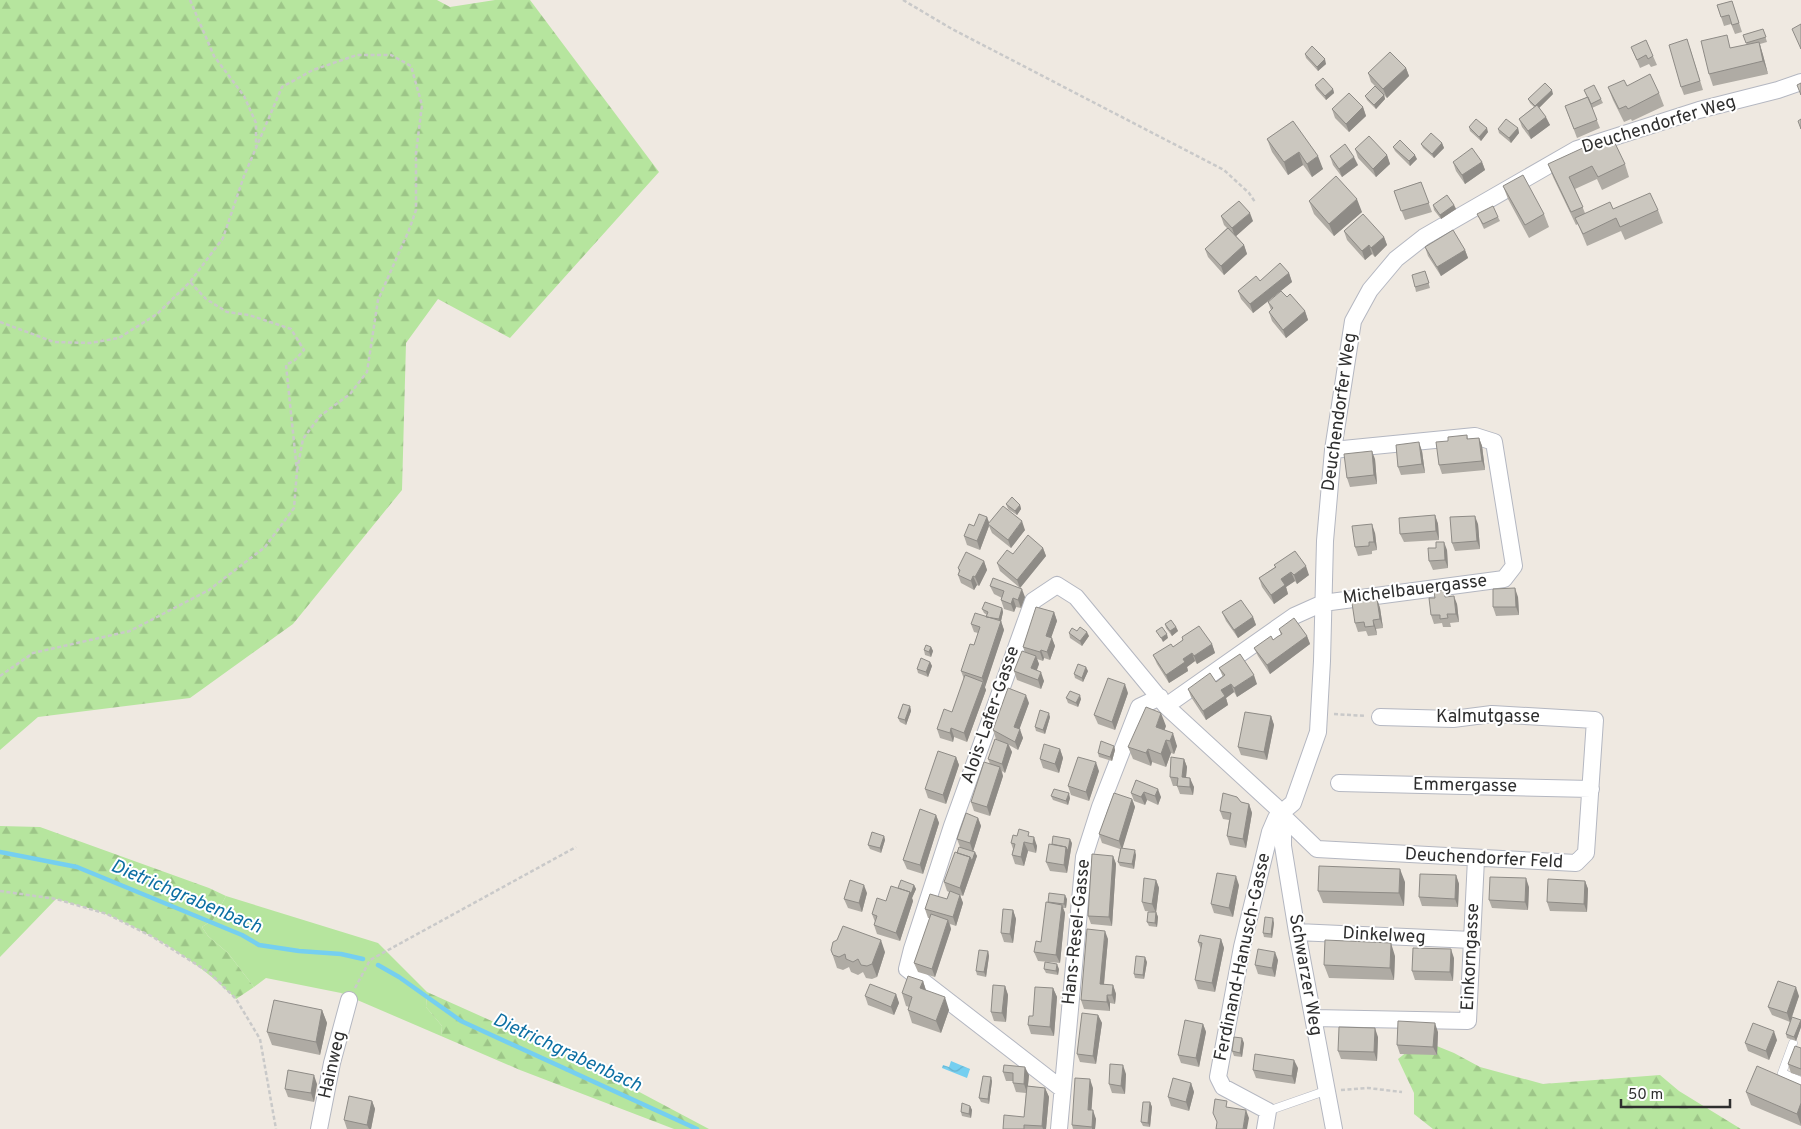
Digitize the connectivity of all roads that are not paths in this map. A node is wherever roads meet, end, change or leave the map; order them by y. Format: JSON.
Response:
{"nodes":[{"id":1,"x":1801,"y":82,"type":"edge"},
{"id":2,"x":1333,"y":450,"type":"junction"},
{"id":3,"x":1323,"y":603,"type":"junction"},
{"id":4,"x":1163,"y":702,"type":"junction"},
{"id":5,"x":1380,"y":717,"type":"road end"},
{"id":6,"x":1595,"y":720,"type":"joint"},
{"id":7,"x":1339,"y":783,"type":"dead end"},
{"id":8,"x":1591,"y":789,"type":"junction"},
{"id":9,"x":1282,"y":815,"type":"junction"},
{"id":10,"x":1476,"y":859,"type":"junction"},
{"id":11,"x":1297,"y":932,"type":"junction"},
{"id":12,"x":1472,"y":940,"type":"junction"},
{"id":13,"x":349,"y":1000,"type":"road end"},
{"id":14,"x":1313,"y":1018,"type":"junction"},
{"id":15,"x":1793,"y":1044,"type":"dead end"},
{"id":16,"x":1801,"y":1081,"type":"edge"},
{"id":17,"x":1062,"y":1089,"type":"junction"},
{"id":18,"x":1325,"y":1091,"type":"junction"},
{"id":19,"x":1268,"y":1111,"type":"junction"},
{"id":20,"x":319,"y":1129,"type":"edge"},
{"id":21,"x":1059,"y":1129,"type":"edge"},
{"id":22,"x":1265,"y":1129,"type":"edge"},
{"id":23,"x":1334,"y":1129,"type":"edge"}],
"edges":[{"from":1,"to":2,"type":"street","name":"Deuchendorfer Weg"},
{"from":2,"to":3,"type":"street","name":"Deuchendorfer Weg"},
{"from":2,"to":3,"type":"street","name":"Michelbauergasse"},
{"from":3,"to":4,"type":"street","name":"Hans-Resel-Gasse"},
{"from":3,"to":9,"type":"street","name":"Deuchendorfer Weg"},
{"from":4,"to":9,"type":"street","name":"Alois-Lafer-Gasse"},
{"from":4,"to":17,"type":"street","name":"Hans-Resel-Gasse"},
{"from":4,"to":17,"type":"street","name":"Alois-Lafer-Gasse"},
{"from":5,"to":6,"type":"street","name":"Kalmutgasse"},
{"from":6,"to":8,"type":"street","name":"Deuchendorfer Feld"},
{"from":7,"to":8,"type":"street","name":"Emmergasse"},
{"from":8,"to":10,"type":"street","name":"Deuchendorfer Feld"},
{"from":9,"to":10,"type":"street","name":"Deuchendorfer Feld"},
{"from":9,"to":11,"type":"street","name":"Schwarzer Weg"},
{"from":9,"to":19,"type":"street","name":"Ferdinand-Hanusch-Gasse"},
{"from":10,"to":12,"type":"street","name":"Einkorngasse"},
{"from":11,"to":12,"type":"street","name":"Dinkelweg"},
{"from":11,"to":14,"type":"street","name":"Schwarzer Weg"},
{"from":12,"to":14,"type":"street","name":"Einkorngasse"},
{"from":13,"to":20,"type":"street","name":"Hainweg"},
{"from":14,"to":18,"type":"street","name":"Schwarzer Weg"},
{"from":15,"to":16,"type":"lane"},
{"from":17,"to":21,"type":"street","name":"Hans-Resel-Gasse"},
{"from":18,"to":19,"type":"lane"},
{"from":18,"to":23,"type":"street","name":"Schwarzer Weg"},
{"from":19,"to":22,"type":"street"}]}
